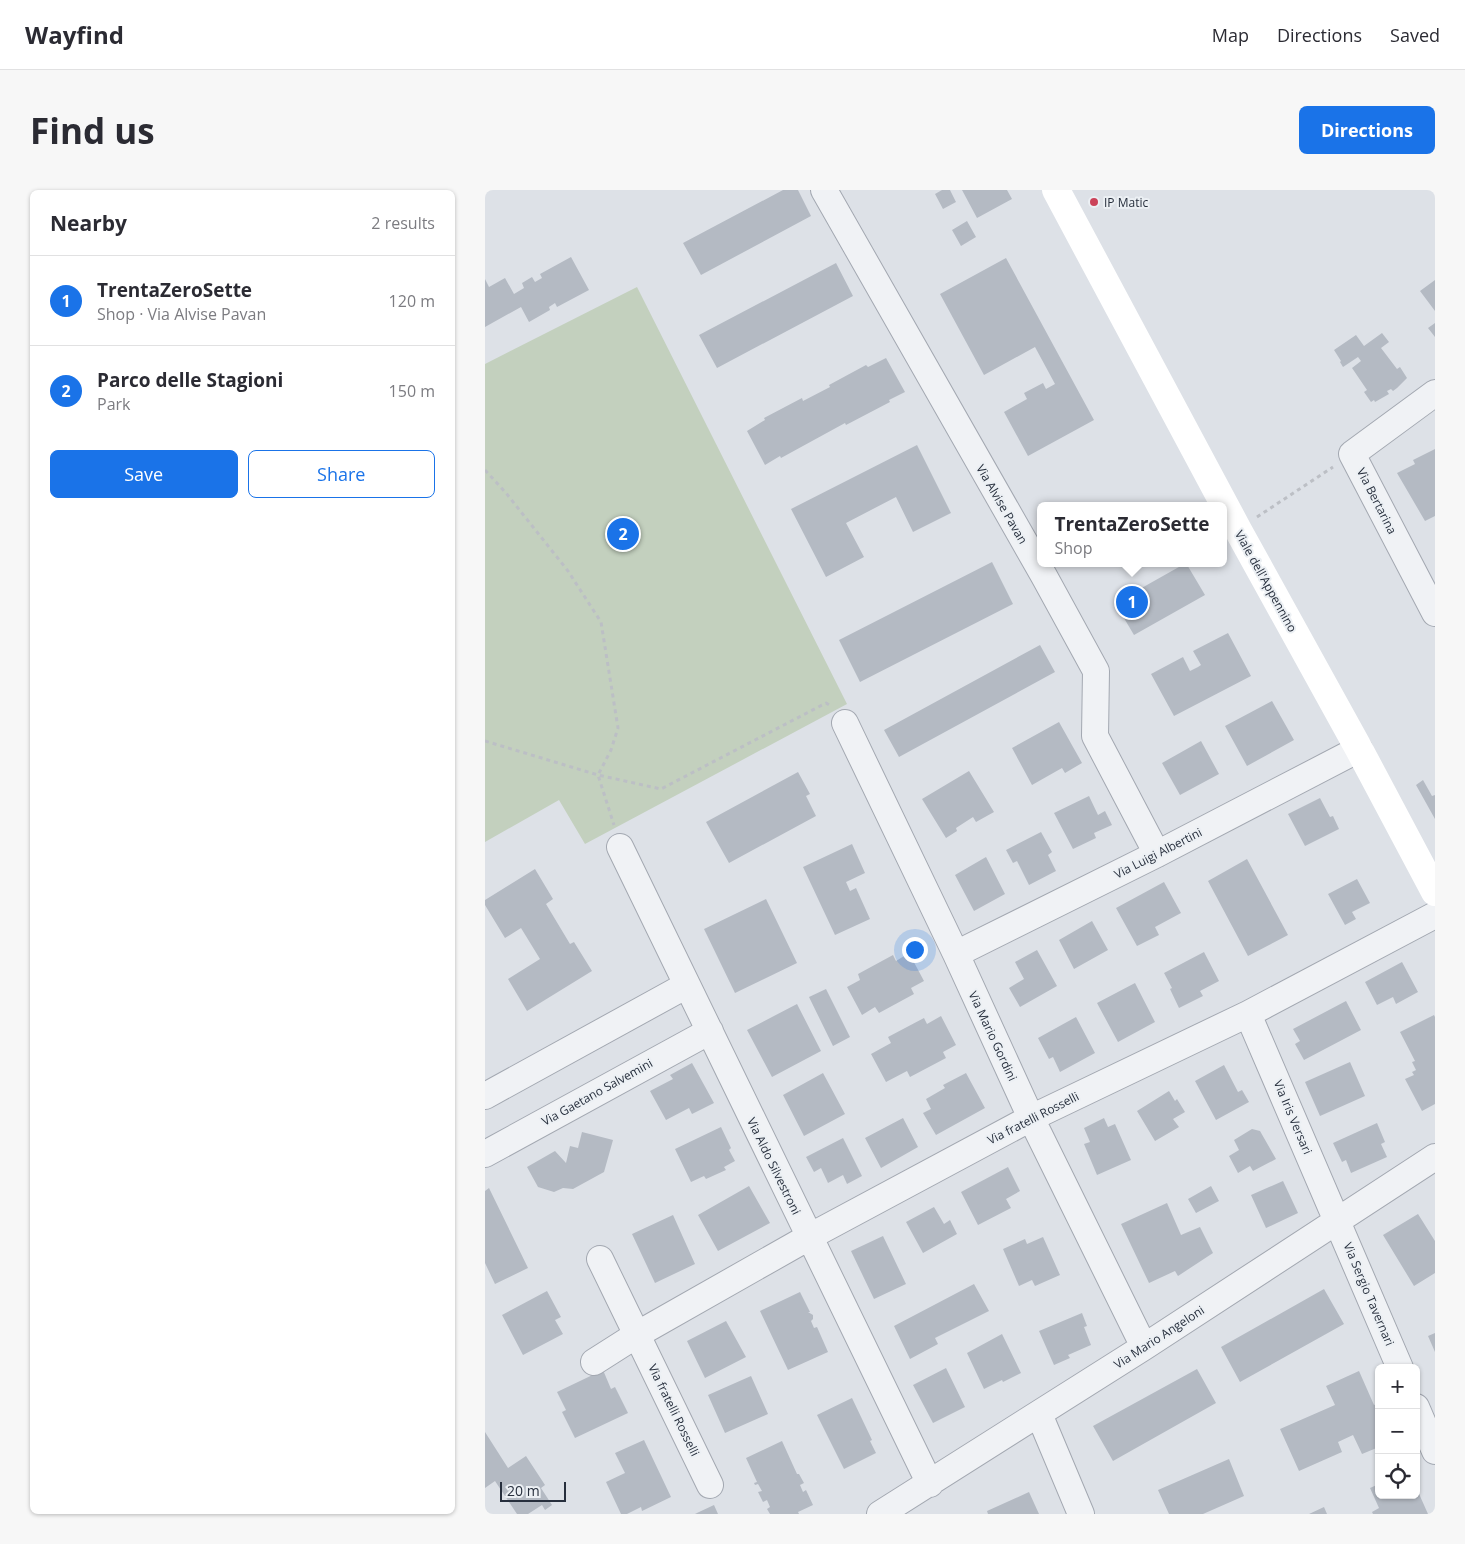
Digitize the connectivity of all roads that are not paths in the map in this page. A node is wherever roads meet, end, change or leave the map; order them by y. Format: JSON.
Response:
{"nodes":[{"id":1,"x":824,"y":190,"type":"edge"},
{"id":2,"x":1056,"y":190,"type":"edge"},
{"id":3,"x":1435,"y":393,"type":"edge"},
{"id":4,"x":1223,"y":502,"type":"edge"},
{"id":5,"x":1227,"y":509,"type":"edge"},
{"id":6,"x":1037,"y":564,"type":"edge"},
{"id":7,"x":1039,"y":567,"type":"edge"},
{"id":8,"x":1435,"y":613,"type":"edge"},
{"id":9,"x":845,"y":723,"type":"road end"},
{"id":10,"x":1359,"y":749,"type":"junction"},
{"id":11,"x":620,"y":847,"type":"road end"},
{"id":12,"x":1157,"y":854,"type":"junction"},
{"id":13,"x":1435,"y":892,"type":"edge"},
{"id":14,"x":1435,"y":915,"type":"edge"},
{"id":15,"x":956,"y":954,"type":"junction"},
{"id":16,"x":687,"y":985,"type":"junction"},
{"id":17,"x":1248,"y":1014,"type":"junction"},
{"id":18,"x":709,"y":1031,"type":"junction"},
{"id":19,"x":485,"y":1096,"type":"edge"},
{"id":20,"x":1031,"y":1118,"type":"junction"},
{"id":21,"x":485,"y":1154,"type":"edge"},
{"id":22,"x":1435,"y":1157,"type":"edge"},
{"id":23,"x":1337,"y":1220,"type":"junction"},
{"id":24,"x":809,"y":1237,"type":"junction"},
{"id":25,"x":600,"y":1259,"type":"dead end"},
{"id":26,"x":638,"y":1334,"type":"junction"},
{"id":27,"x":1144,"y":1347,"type":"junction"},
{"id":28,"x":594,"y":1362,"type":"dead end"},
{"id":29,"x":1398,"y":1364,"type":"edge"},
{"id":30,"x":1417,"y":1409,"type":"edge"},
{"id":31,"x":1039,"y":1414,"type":"junction"},
{"id":32,"x":1435,"y":1451,"type":"edge"},
{"id":33,"x":930,"y":1484,"type":"junction"},
{"id":34,"x":710,"y":1485,"type":"dead end"},
{"id":35,"x":880,"y":1514,"type":"edge"},
{"id":36,"x":1081,"y":1514,"type":"edge"}],
"edges":[{"from":1,"to":6,"type":"street","name":"Via Alvise Pavan"},
{"from":2,"to":4,"type":"main road","name":"Viale dell'Appennino"},
{"from":3,"to":8,"type":"street","name":"Via Bertarina"},
{"from":5,"to":10,"type":"main road","name":"Viale dell'Appennino"},
{"from":7,"to":12,"type":"street","name":"Via Alvise Pavan"},
{"from":9,"to":15,"type":"street","name":"Via Mario Gordini"},
{"from":10,"to":12,"type":"street","name":"Via Luigi Albertini"},
{"from":10,"to":13,"type":"main road","name":"Viale dell'Appennino"},
{"from":11,"to":16,"type":"street","name":"Via Aldo Silvestroni"},
{"from":12,"to":15,"type":"street","name":"Via Luigi Albertini"},
{"from":14,"to":17,"type":"street","name":"Via fratelli Rosselli"},
{"from":15,"to":20,"type":"street","name":"Via Mario Gordini"},
{"from":16,"to":18,"type":"street","name":"Via Aldo Silvestroni"},
{"from":16,"to":19,"type":"street"},
{"from":17,"to":20,"type":"street","name":"Via fratelli Rosselli"},
{"from":17,"to":23,"type":"street","name":"Via Iris Versari"},
{"from":18,"to":21,"type":"street","name":"Via Gaetano Salvemini"},
{"from":18,"to":24,"type":"street","name":"Via Aldo Silvestroni"},
{"from":20,"to":24,"type":"street","name":"Via fratelli Rosselli"},
{"from":20,"to":27,"type":"street","name":"Via Mario Gordini"},
{"from":22,"to":23,"type":"street","name":"Via Mario Angeloni"},
{"from":23,"to":27,"type":"street","name":"Via Mario Angeloni"},
{"from":23,"to":29,"type":"street","name":"Via Sergio Tavernari"},
{"from":24,"to":26,"type":"street","name":"Via fratelli Rosselli"},
{"from":24,"to":33,"type":"street","name":"Via Aldo Silvestroni"},
{"from":25,"to":26,"type":"street","name":"Via fratelli Rosselli"},
{"from":26,"to":28,"type":"street","name":"Via fratelli Rosselli"},
{"from":26,"to":34,"type":"street","name":"Via fratelli Rosselli"},
{"from":27,"to":31,"type":"street","name":"Via Mario Angeloni"},
{"from":30,"to":32,"type":"street"},
{"from":31,"to":33,"type":"street","name":"Via Mario Angeloni"},
{"from":31,"to":36,"type":"street"},
{"from":33,"to":35,"type":"street","name":"Via Mario Angeloni"}]}
